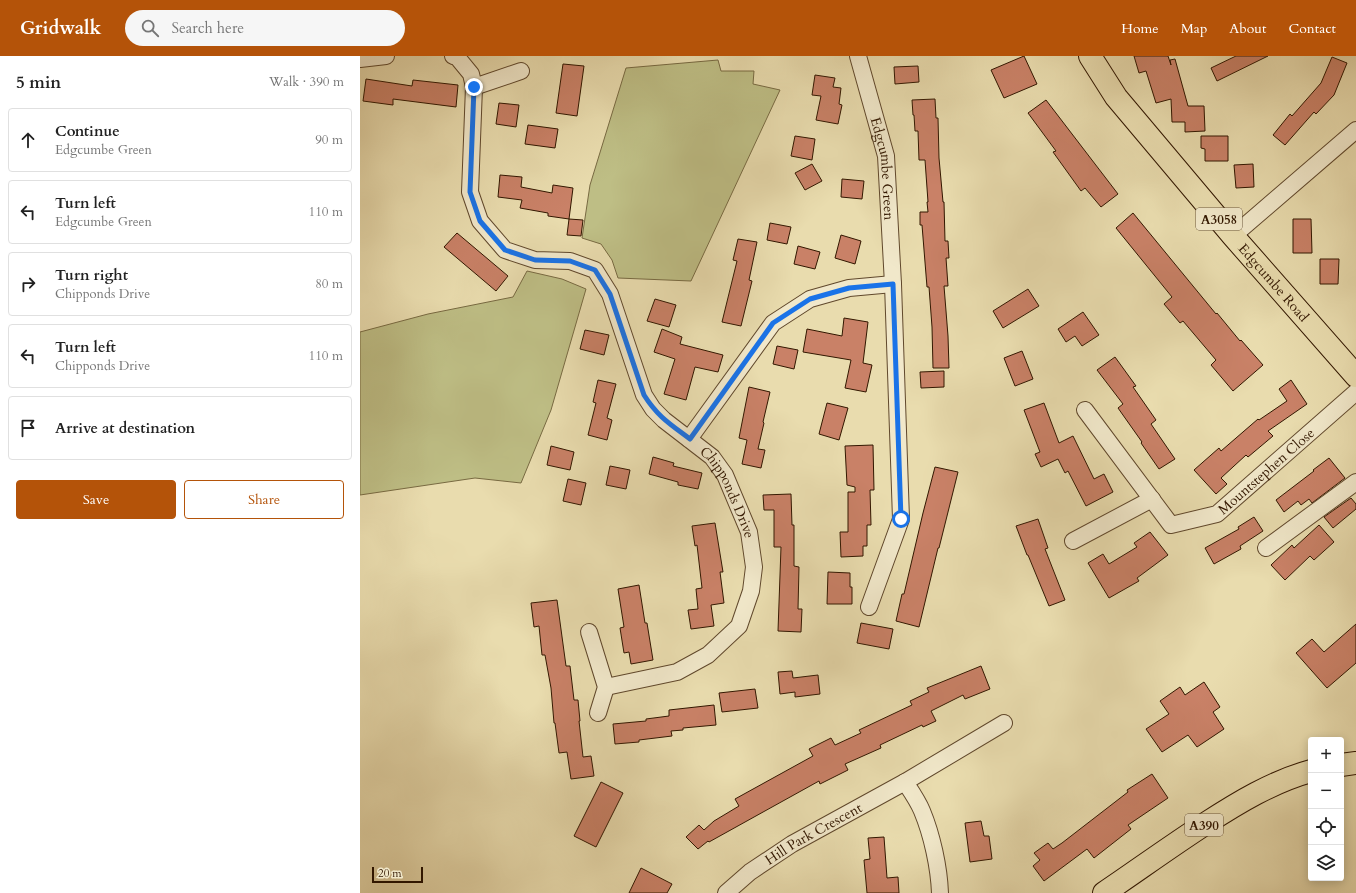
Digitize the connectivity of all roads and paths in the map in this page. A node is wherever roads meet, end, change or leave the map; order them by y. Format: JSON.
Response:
{"nodes":[{"id":1,"x":386,"y":56,"type":"edge"},
{"id":2,"x":453,"y":56,"type":"edge"},
{"id":3,"x":858,"y":56,"type":"edge"},
{"id":4,"x":1090,"y":56,"type":"edge"},
{"id":5,"x":360,"y":59,"type":"edge"},
{"id":6,"x":522,"y":71,"type":"dead end"},
{"id":7,"x":474,"y":87,"type":"junction"},
{"id":8,"x":1356,"y":130,"type":"edge"},
{"id":9,"x":1233,"y":236,"type":"junction"},
{"id":10,"x":893,"y":284,"type":"junction"},
{"id":11,"x":1356,"y":376,"type":"edge"},
{"id":12,"x":1356,"y":392,"type":"edge"},
{"id":13,"x":1085,"y":410,"type":"dead end"},
{"id":14,"x":690,"y":439,"type":"junction"},
{"id":15,"x":1356,"y":482,"type":"edge"},
{"id":16,"x":1152,"y":499,"type":"junction"},
{"id":17,"x":1073,"y":541,"type":"dead end"},
{"id":18,"x":1266,"y":548,"type":"dead end"},
{"id":19,"x":869,"y":607,"type":"dead end"},
{"id":20,"x":589,"y":632,"type":"dead end"},
{"id":21,"x":606,"y":687,"type":"junction"},
{"id":22,"x":598,"y":713,"type":"dead end"},
{"id":23,"x":1004,"y":723,"type":"dead end"},
{"id":24,"x":1356,"y":764,"type":"edge"},
{"id":25,"x":1344,"y":765,"type":"edge"},
{"id":26,"x":1308,"y":772,"type":"edge"},
{"id":27,"x":905,"y":782,"type":"junction"},
{"id":28,"x":726,"y":893,"type":"edge"},
{"id":29,"x":940,"y":893,"type":"edge"},
{"id":30,"x":1104,"y":893,"type":"edge"}],
"edges":[{"from":1,"to":5,"type":"street"},
{"from":2,"to":7,"type":"street","name":"Chipponds Drive"},
{"from":3,"to":10,"type":"street","name":"Edgcumbe Green"},
{"from":4,"to":9,"type":"main road","name":"Edgcumbe Road","number":"A3058"},
{"from":6,"to":7,"type":"street"},
{"from":7,"to":14,"type":"street","name":"Chipponds Drive"},
{"from":8,"to":9,"type":"street"},
{"from":9,"to":11,"type":"main road","name":"Edgcumbe Road","number":"A3058"},
{"from":10,"to":14,"type":"street"},
{"from":10,"to":19,"type":"street","name":"Edgcumbe Green"},
{"from":12,"to":16,"type":"street","name":"Mountstephen Close"},
{"from":13,"to":16,"type":"street","name":"Mountstephen Close"},
{"from":14,"to":21,"type":"street","name":"Chipponds Drive"},
{"from":15,"to":18,"type":"street"},
{"from":16,"to":17,"type":"street"},
{"from":20,"to":21,"type":"street"},
{"from":21,"to":22,"type":"street"},
{"from":23,"to":27,"type":"street","name":"Hill Park Crescent"},
{"from":24,"to":25,"type":"main road"},
{"from":26,"to":30,"type":"main road","number":"A390"},
{"from":27,"to":28,"type":"street","name":"Hill Park Crescent"},
{"from":27,"to":29,"type":"street"}]}
